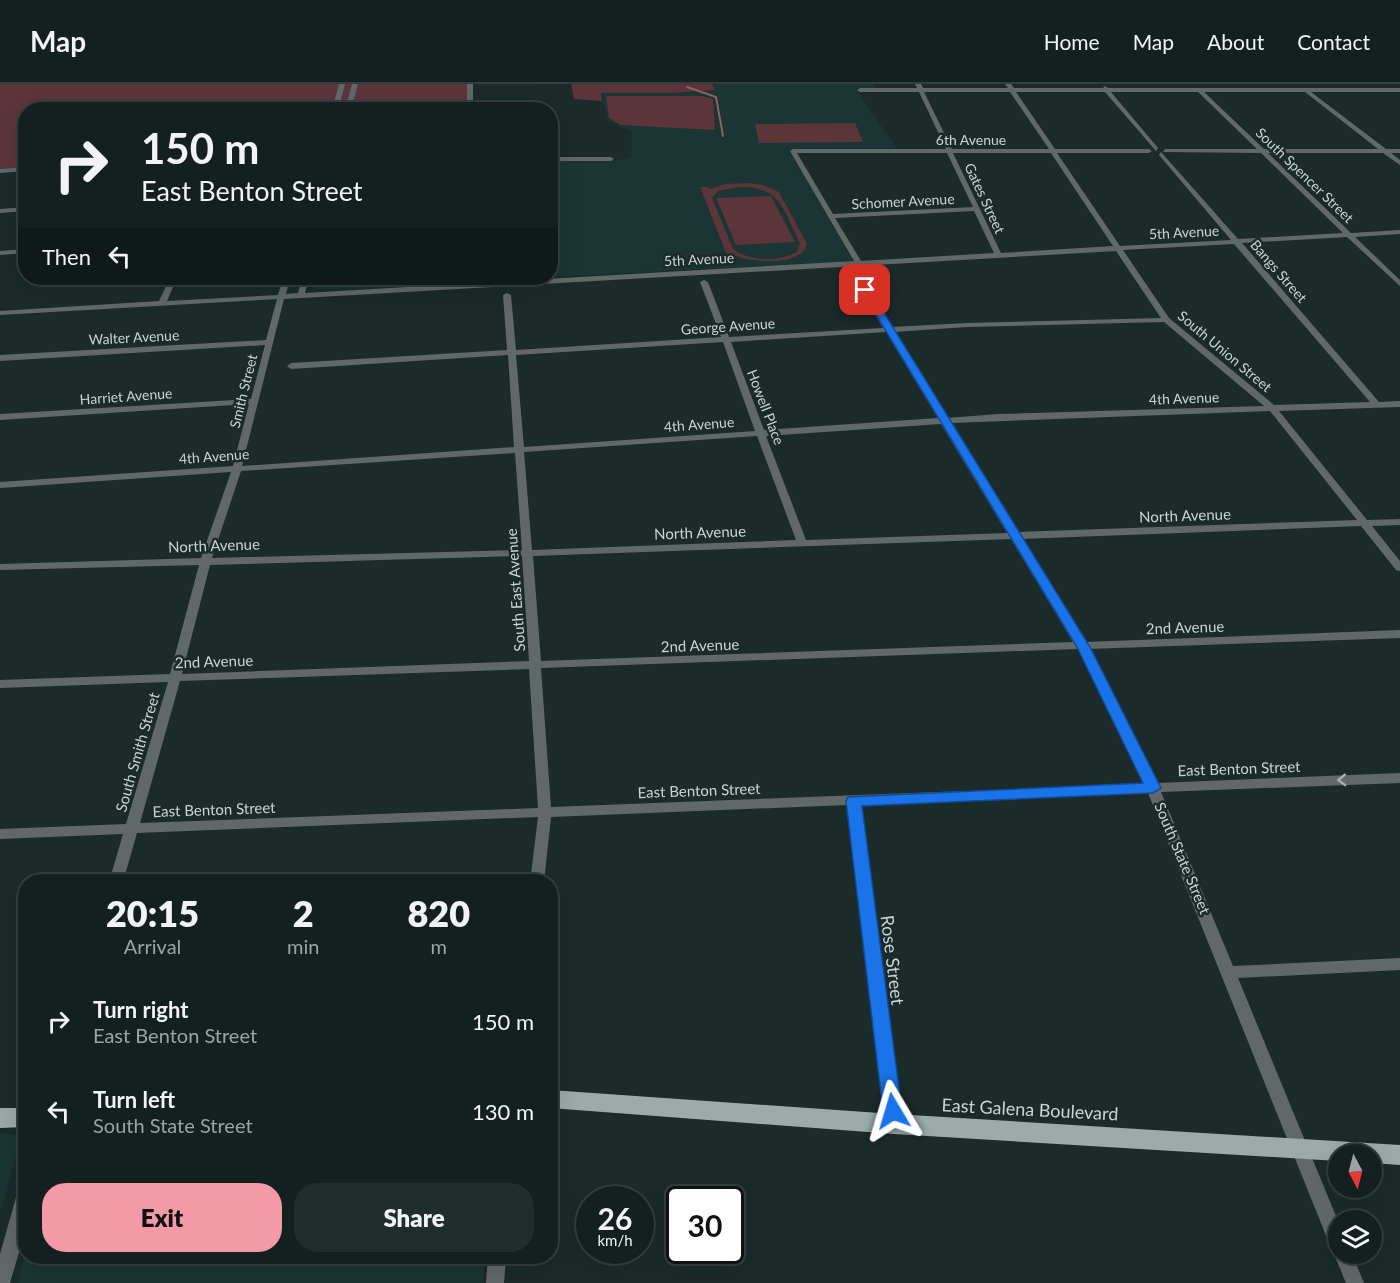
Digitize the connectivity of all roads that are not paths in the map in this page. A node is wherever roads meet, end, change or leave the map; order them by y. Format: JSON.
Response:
{"nodes":[{"id":1,"x":342,"y":84,"type":"edge"},
{"id":2,"x":355,"y":84,"type":"edge"},
{"id":3,"x":470,"y":84,"type":"edge"},
{"id":4,"x":1101,"y":84,"type":"edge"},
{"id":5,"x":1192,"y":84,"type":"edge"},
{"id":6,"x":1299,"y":84,"type":"edge"},
{"id":7,"x":1391,"y":84,"type":"edge"},
{"id":8,"x":919,"y":87,"type":"edge"},
{"id":9,"x":1010,"y":87,"type":"edge"},
{"id":10,"x":860,"y":90,"type":"dead end"},
{"id":11,"x":1107,"y":90,"type":"junction"},
{"id":12,"x":1199,"y":90,"type":"junction"},
{"id":13,"x":1307,"y":90,"type":"junction"},
{"id":14,"x":1400,"y":90,"type":"edge"},
{"id":15,"x":337,"y":102,"type":"edge"},
{"id":16,"x":350,"y":102,"type":"edge"},
{"id":17,"x":470,"y":102,"type":"edge"},
{"id":18,"x":793,"y":151,"type":"joint"},
{"id":19,"x":950,"y":151,"type":"junction"},
{"id":20,"x":1052,"y":151,"type":"junction"},
{"id":21,"x":1158,"y":151,"type":"junction"},
{"id":22,"x":1263,"y":151,"type":"junction"},
{"id":23,"x":1385,"y":151,"type":"junction"},
{"id":24,"x":1400,"y":151,"type":"edge"},
{"id":25,"x":558,"y":159,"type":"edge"},
{"id":26,"x":611,"y":159,"type":"dead end"},
{"id":27,"x":1400,"y":163,"type":"edge"},
{"id":28,"x":18,"y":170,"type":"edge"},
{"id":29,"x":0,"y":171,"type":"edge"},
{"id":30,"x":976,"y":209,"type":"junction"},
{"id":31,"x":18,"y":210,"type":"edge"},
{"id":32,"x":0,"y":211,"type":"edge"},
{"id":33,"x":831,"y":216,"type":"junction"},
{"id":34,"x":1400,"y":232,"type":"edge"},
{"id":35,"x":1349,"y":236,"type":"junction"},
{"id":36,"x":1236,"y":242,"type":"junction"},
{"id":37,"x":1118,"y":249,"type":"junction"},
{"id":38,"x":18,"y":252,"type":"edge"},
{"id":39,"x":0,"y":253,"type":"edge"},
{"id":40,"x":999,"y":256,"type":"junction"},
{"id":41,"x":856,"y":268,"type":"junction"},
{"id":42,"x":704,"y":282,"type":"dead end"},
{"id":43,"x":558,"y":283,"type":"edge"},
{"id":44,"x":1400,"y":284,"type":"edge"},
{"id":45,"x":170,"y":285,"type":"edge"},
{"id":46,"x":284,"y":285,"type":"edge"},
{"id":47,"x":303,"y":285,"type":"edge"},
{"id":48,"x":519,"y":285,"type":"edge"},
{"id":49,"x":301,"y":296,"type":"junction"},
{"id":50,"x":507,"y":296,"type":"dead end"},
{"id":51,"x":281,"y":297,"type":"junction"},
{"id":52,"x":162,"y":303,"type":"junction"},
{"id":53,"x":0,"y":313,"type":"edge"},
{"id":54,"x":1166,"y":320,"type":"junction"},
{"id":55,"x":891,"y":329,"type":"junction"},
{"id":56,"x":726,"y":339,"type":"junction"},
{"id":57,"x":269,"y":342,"type":"junction"},
{"id":58,"x":511,"y":353,"type":"junction"},
{"id":59,"x":0,"y":358,"type":"edge"},
{"id":60,"x":291,"y":366,"type":"dead end"},
{"id":61,"x":254,"y":401,"type":"junction"},
{"id":62,"x":1400,"y":404,"type":"edge"},
{"id":63,"x":1377,"y":405,"type":"junction"},
{"id":64,"x":1272,"y":408,"type":"junction"},
{"id":65,"x":0,"y":417,"type":"edge"},
{"id":66,"x":946,"y":421,"type":"junction"},
{"id":67,"x":762,"y":434,"type":"junction"},
{"id":68,"x":519,"y":450,"type":"junction"},
{"id":69,"x":237,"y":468,"type":"junction"},
{"id":70,"x":0,"y":485,"type":"edge"},
{"id":71,"x":1400,"y":522,"type":"edge"},
{"id":72,"x":1364,"y":524,"type":"junction"},
{"id":73,"x":1016,"y":536,"type":"junction"},
{"id":74,"x":802,"y":543,"type":"junction"},
{"id":75,"x":527,"y":553,"type":"junction"},
{"id":76,"x":206,"y":560,"type":"junction"},
{"id":77,"x":0,"y":567,"type":"edge"},
{"id":78,"x":1400,"y":568,"type":"edge"},
{"id":79,"x":1400,"y":634,"type":"edge"},
{"id":80,"x":1083,"y":647,"type":"junction"},
{"id":81,"x":536,"y":666,"type":"junction"},
{"id":82,"x":175,"y":678,"type":"junction"},
{"id":83,"x":0,"y":684,"type":"edge"},
{"id":84,"x":1400,"y":778,"type":"edge"},
{"id":85,"x":1153,"y":788,"type":"junction"},
{"id":86,"x":854,"y":801,"type":"junction"},
{"id":87,"x":545,"y":813,"type":"junction"},
{"id":88,"x":131,"y":829,"type":"junction"},
{"id":89,"x":0,"y":834,"type":"edge"},
{"id":90,"x":118,"y":874,"type":"edge"},
{"id":91,"x":538,"y":874,"type":"edge"},
{"id":92,"x":1400,"y":964,"type":"edge"},
{"id":93,"x":1230,"y":972,"type":"junction"},
{"id":94,"x":558,"y":1100,"type":"edge"},
{"id":95,"x":18,"y":1117,"type":"edge"},
{"id":96,"x":0,"y":1118,"type":"edge"},
{"id":97,"x":894,"y":1124,"type":"junction"},
{"id":98,"x":1299,"y":1148,"type":"junction"},
{"id":99,"x":1400,"y":1155,"type":"edge"},
{"id":100,"x":1328,"y":1219,"type":"edge"},
{"id":101,"x":18,"y":1224,"type":"edge"},
{"id":102,"x":497,"y":1264,"type":"edge"},
{"id":103,"x":1347,"y":1264,"type":"edge"},
{"id":104,"x":2,"y":1283,"type":"edge"},
{"id":105,"x":495,"y":1283,"type":"edge"},
{"id":106,"x":1355,"y":1283,"type":"edge"}],
"edges":[{"from":1,"to":15,"type":"street"},
{"from":2,"to":16,"type":"street"},
{"from":3,"to":17,"type":"street"},
{"from":4,"to":11,"type":"street","name":"Bangs Street"},
{"from":5,"to":12,"type":"street","name":"South Spencer Street"},
{"from":6,"to":13,"type":"street"},
{"from":7,"to":14,"type":"street"},
{"from":8,"to":9,"type":"street"},
{"from":8,"to":10,"type":"street"},
{"from":8,"to":19,"type":"street","name":"Gates Street"},
{"from":9,"to":11,"type":"street"},
{"from":9,"to":20,"type":"street","name":"South Union Street"},
{"from":11,"to":12,"type":"street"},
{"from":11,"to":21,"type":"street","name":"Bangs Street"},
{"from":12,"to":13,"type":"street"},
{"from":12,"to":22,"type":"street","name":"South Spencer Street"},
{"from":13,"to":14,"type":"street"},
{"from":13,"to":23,"type":"street"},
{"from":18,"to":19,"type":"street","name":"6th Avenue"},
{"from":18,"to":33,"type":"street","name":"South State Street"},
{"from":19,"to":20,"type":"street","name":"6th Avenue"},
{"from":19,"to":30,"type":"street","name":"Gates Street"},
{"from":20,"to":21,"type":"street","name":"6th Avenue"},
{"from":20,"to":37,"type":"street","name":"South Union Street"},
{"from":21,"to":22,"type":"street","name":"6th Avenue"},
{"from":21,"to":36,"type":"street","name":"Bangs Street"},
{"from":22,"to":23,"type":"street","name":"6th Avenue"},
{"from":22,"to":35,"type":"street","name":"South Spencer Street"},
{"from":23,"to":24,"type":"street","name":"6th Avenue"},
{"from":23,"to":27,"type":"street"},
{"from":25,"to":26,"type":"street"},
{"from":28,"to":29,"type":"street"},
{"from":30,"to":33,"type":"street","name":"Schomer Avenue"},
{"from":30,"to":40,"type":"street","name":"Gates Street"},
{"from":31,"to":32,"type":"street"},
{"from":33,"to":41,"type":"street","name":"South State Street"},
{"from":34,"to":35,"type":"street","name":"5th Avenue"},
{"from":35,"to":36,"type":"street","name":"5th Avenue"},
{"from":35,"to":44,"type":"street","name":"South Spencer Street"},
{"from":36,"to":37,"type":"street","name":"5th Avenue"},
{"from":36,"to":63,"type":"street","name":"Bangs Street"},
{"from":37,"to":40,"type":"street","name":"5th Avenue"},
{"from":37,"to":54,"type":"street","name":"South Union Street"},
{"from":38,"to":39,"type":"street"},
{"from":40,"to":41,"type":"street","name":"5th Avenue"},
{"from":41,"to":43,"type":"street","name":"5th Avenue"},
{"from":41,"to":55,"type":"street","name":"South State Street"},
{"from":42,"to":56,"type":"street","name":"Howell Place"},
{"from":45,"to":52,"type":"street"},
{"from":46,"to":51,"type":"street","name":"Smith Street"},
{"from":47,"to":49,"type":"street"},
{"from":48,"to":49,"type":"street","name":"5th Avenue"},
{"from":49,"to":51,"type":"street","name":"5th Avenue"},
{"from":50,"to":58,"type":"street","name":"South East Avenue"},
{"from":51,"to":52,"type":"street","name":"5th Avenue"},
{"from":51,"to":57,"type":"street","name":"Smith Street"},
{"from":52,"to":53,"type":"street","name":"5th Avenue"},
{"from":54,"to":55,"type":"street","name":"George Avenue"},
{"from":54,"to":64,"type":"street","name":"South Union Street"},
{"from":55,"to":56,"type":"street","name":"George Avenue"},
{"from":55,"to":66,"type":"street","name":"South State Street"},
{"from":56,"to":58,"type":"street","name":"George Avenue"},
{"from":56,"to":67,"type":"street","name":"Howell Place"},
{"from":57,"to":59,"type":"street","name":"Walter Avenue"},
{"from":57,"to":61,"type":"street","name":"Smith Street"},
{"from":58,"to":60,"type":"street","name":"George Avenue"},
{"from":58,"to":68,"type":"street","name":"South East Avenue"},
{"from":61,"to":65,"type":"street","name":"Harriet Avenue"},
{"from":61,"to":69,"type":"street","name":"Smith Street"},
{"from":62,"to":63,"type":"street","name":"4th Avenue"},
{"from":63,"to":64,"type":"street","name":"4th Avenue"},
{"from":64,"to":66,"type":"street","name":"4th Avenue"},
{"from":64,"to":72,"type":"street","name":"South Union Street"},
{"from":66,"to":67,"type":"street","name":"4th Avenue"},
{"from":66,"to":73,"type":"street","name":"South State Street"},
{"from":67,"to":68,"type":"street","name":"4th Avenue"},
{"from":67,"to":74,"type":"street","name":"Howell Place"},
{"from":68,"to":69,"type":"street","name":"4th Avenue"},
{"from":68,"to":75,"type":"street","name":"South East Avenue"},
{"from":69,"to":70,"type":"street","name":"4th Avenue"},
{"from":69,"to":76,"type":"street","name":"Smith Street"},
{"from":71,"to":72,"type":"street","name":"North Avenue"},
{"from":72,"to":73,"type":"street","name":"North Avenue"},
{"from":72,"to":78,"type":"street","name":"South Union Street"},
{"from":73,"to":74,"type":"street","name":"North Avenue"},
{"from":73,"to":80,"type":"street","name":"South State Street"},
{"from":74,"to":75,"type":"street","name":"North Avenue"},
{"from":75,"to":76,"type":"street","name":"North Avenue"},
{"from":75,"to":81,"type":"street","name":"South East Avenue"},
{"from":76,"to":77,"type":"street","name":"North Avenue"},
{"from":76,"to":82,"type":"street","name":"South Smith Street"},
{"from":79,"to":80,"type":"street","name":"2nd Avenue"},
{"from":80,"to":81,"type":"street","name":"2nd Avenue"},
{"from":80,"to":85,"type":"street","name":"South State Street"},
{"from":81,"to":82,"type":"street","name":"2nd Avenue"},
{"from":81,"to":87,"type":"street","name":"South East Avenue"},
{"from":82,"to":83,"type":"street","name":"2nd Avenue"},
{"from":82,"to":88,"type":"street","name":"South Smith Street"},
{"from":84,"to":85,"type":"street","name":"East Benton Street","one_way":true},
{"from":85,"to":86,"type":"street","name":"East Benton Street"},
{"from":85,"to":93,"type":"street","name":"South State Street"},
{"from":86,"to":87,"type":"street","name":"East Benton Street"},
{"from":86,"to":97,"type":"street","name":"Rose Street"},
{"from":87,"to":88,"type":"street","name":"East Benton Street"},
{"from":87,"to":91,"type":"street","name":"South East Avenue"},
{"from":88,"to":89,"type":"street","name":"East Benton Street"},
{"from":88,"to":90,"type":"street","name":"South Smith Street"},
{"from":92,"to":93,"type":"street"},
{"from":93,"to":98,"type":"street","name":"South State Street"},
{"from":94,"to":97,"type":"main road","name":"East Galena Boulevard"},
{"from":95,"to":96,"type":"main road"},
{"from":97,"to":98,"type":"main road","name":"East Galena Boulevard"},
{"from":98,"to":99,"type":"main road","name":"East Galena Boulevard"},
{"from":98,"to":100,"type":"street","name":"South State Street"},
{"from":101,"to":104,"type":"street"},
{"from":102,"to":105,"type":"street"},
{"from":103,"to":106,"type":"street"}]}
